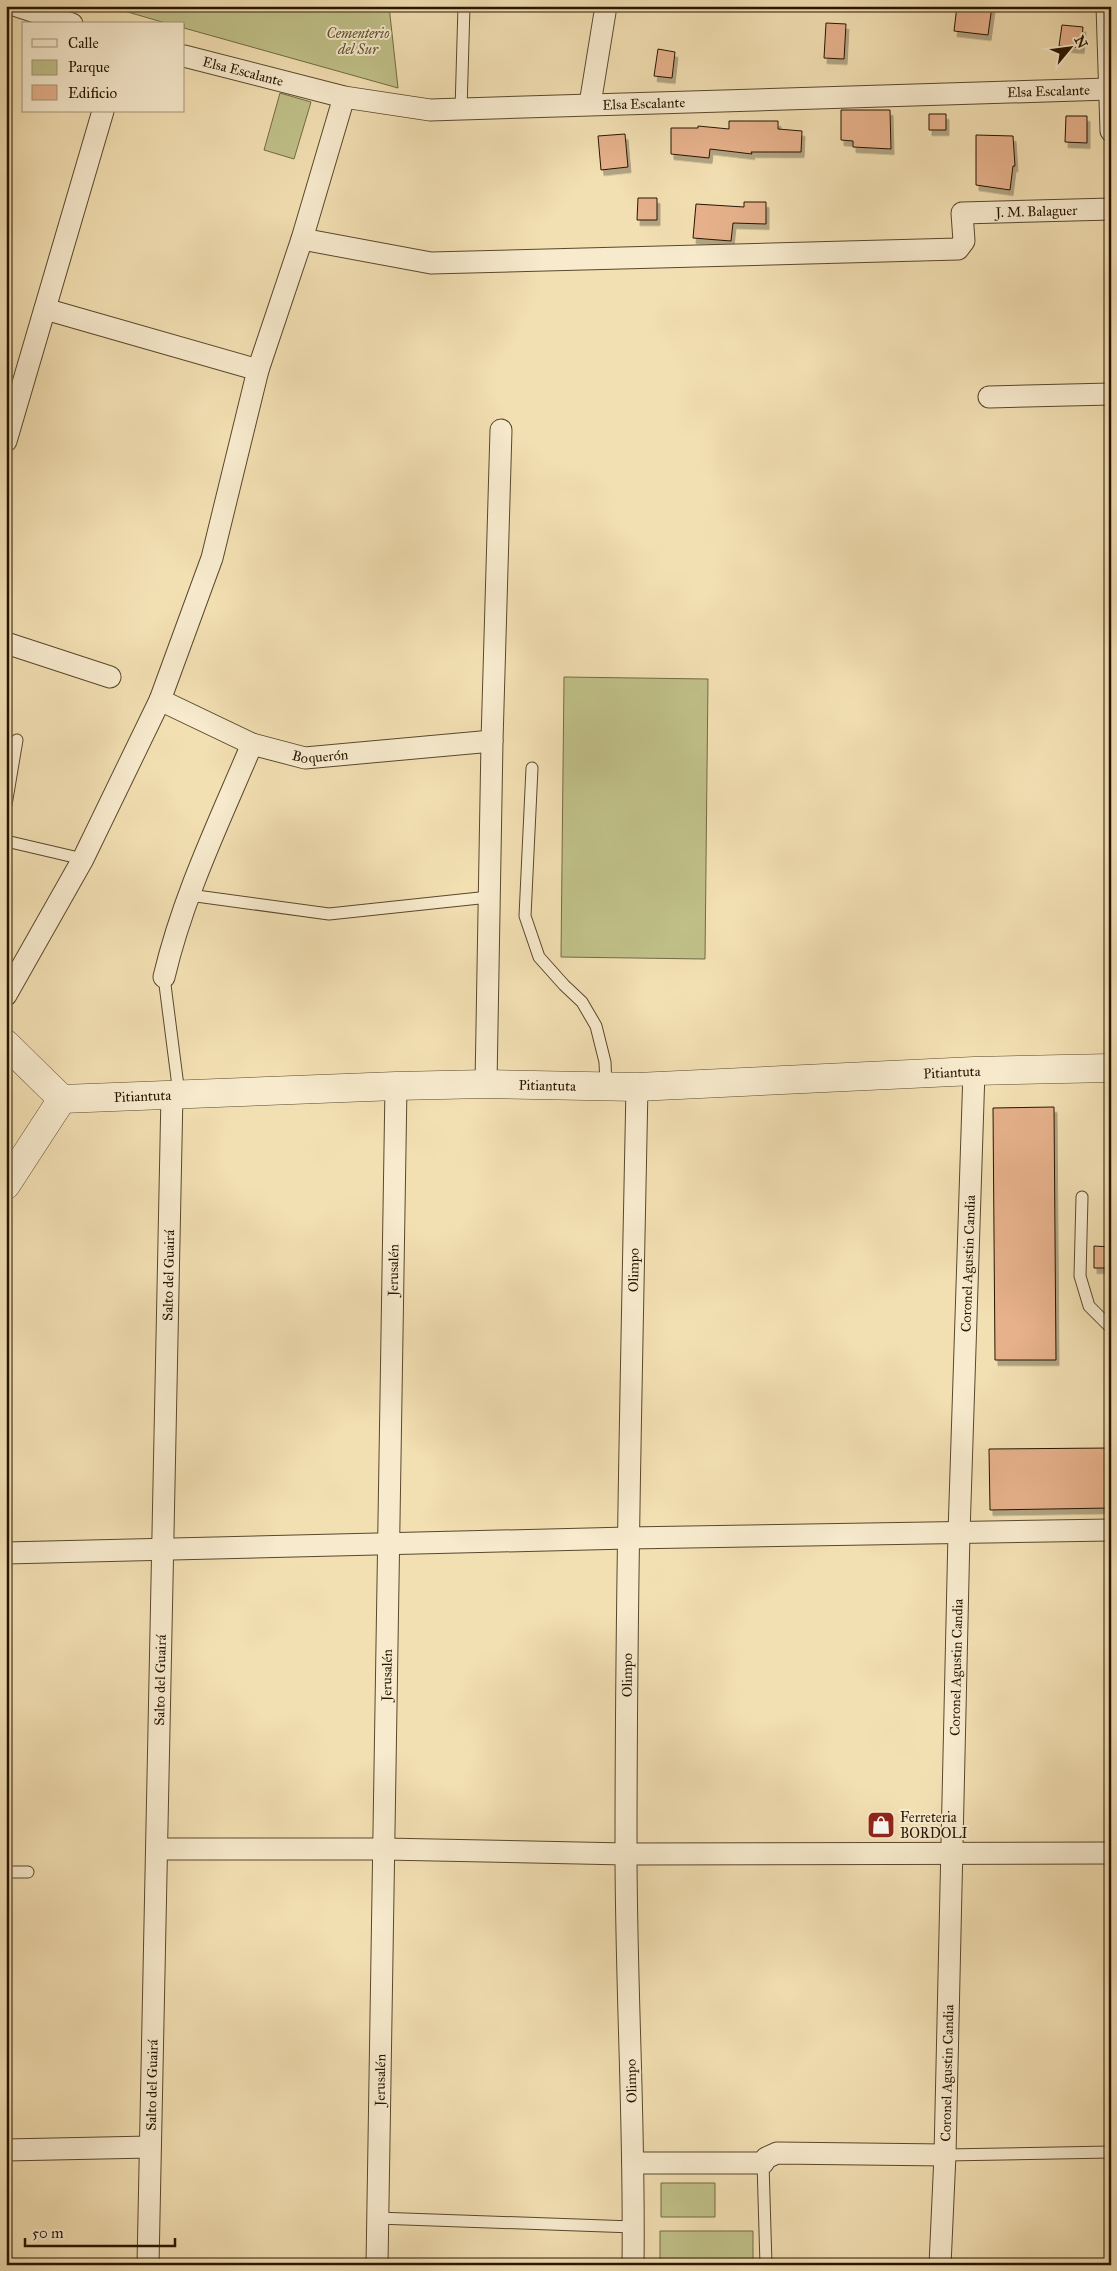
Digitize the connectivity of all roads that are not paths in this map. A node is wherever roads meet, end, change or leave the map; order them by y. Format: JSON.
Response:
{"nodes":[{"id":1,"x":17,"y":6,"type":"edge"},
{"id":2,"x":464,"y":6,"type":"edge"},
{"id":3,"x":606,"y":6,"type":"edge"},
{"id":4,"x":1107,"y":6,"type":"edge"},
{"id":5,"x":66,"y":22,"type":"edge"},
{"id":6,"x":185,"y":56,"type":"edge"},
{"id":7,"x":1109,"y":89,"type":"junction"},
{"id":8,"x":344,"y":97,"type":"junction"},
{"id":9,"x":590,"y":104,"type":"junction"},
{"id":10,"x":461,"y":110,"type":"junction"},
{"id":11,"x":104,"y":112,"type":"edge"},
{"id":12,"x":1111,"y":132,"type":"edge"},
{"id":13,"x":1111,"y":209,"type":"edge"},
{"id":14,"x":302,"y":239,"type":"junction"},
{"id":15,"x":46,"y":309,"type":"junction"},
{"id":16,"x":258,"y":370,"type":"junction"},
{"id":17,"x":1111,"y":394,"type":"edge"},
{"id":18,"x":989,"y":396,"type":"dead end"},
{"id":19,"x":501,"y":430,"type":"dead end"},
{"id":20,"x":6,"y":441,"type":"edge"},
{"id":21,"x":6,"y":643,"type":"edge"},
{"id":22,"x":110,"y":677,"type":"dead end"},
{"id":23,"x":160,"y":700,"type":"junction"},
{"id":24,"x":17,"y":740,"type":"dead end"},
{"id":25,"x":492,"y":741,"type":"junction"},
{"id":26,"x":252,"y":744,"type":"junction"},
{"id":27,"x":532,"y":768,"type":"dead end"},
{"id":28,"x":6,"y":805,"type":"edge"},
{"id":29,"x":6,"y":841,"type":"edge"},
{"id":30,"x":83,"y":859,"type":"junction"},
{"id":31,"x":189,"y":895,"type":"junction"},
{"id":32,"x":489,"y":897,"type":"junction"},
{"id":33,"x":164,"y":977,"type":"joint"},
{"id":34,"x":6,"y":995,"type":"edge"},
{"id":35,"x":6,"y":1044,"type":"edge"},
{"id":36,"x":1111,"y":1068,"type":"edge"},
{"id":37,"x":974,"y":1071,"type":"junction"},
{"id":38,"x":486,"y":1084,"type":"junction"},
{"id":39,"x":396,"y":1086,"type":"junction"},
{"id":40,"x":606,"y":1086,"type":"junction"},
{"id":41,"x":637,"y":1087,"type":"junction"},
{"id":42,"x":175,"y":1094,"type":"junction"},
{"id":43,"x":62,"y":1099,"type":"junction"},
{"id":44,"x":6,"y":1185,"type":"edge"},
{"id":45,"x":1082,"y":1197,"type":"dead end"},
{"id":46,"x":1111,"y":1328,"type":"edge"},
{"id":47,"x":1111,"y":1530,"type":"edge"},
{"id":48,"x":959,"y":1533,"type":"junction"},
{"id":49,"x":628,"y":1538,"type":"junction"},
{"id":50,"x":389,"y":1545,"type":"junction"},
{"id":51,"x":162,"y":1550,"type":"junction"},
{"id":52,"x":6,"y":1553,"type":"edge"},
{"id":53,"x":384,"y":1849,"type":"junction"},
{"id":54,"x":158,"y":1850,"type":"junction"},
{"id":55,"x":952,"y":1852,"type":"junction"},
{"id":56,"x":1111,"y":1853,"type":"edge"},
{"id":57,"x":626,"y":1854,"type":"junction"},
{"id":58,"x":6,"y":1872,"type":"edge"},
{"id":59,"x":28,"y":1872,"type":"dead end"},
{"id":60,"x":150,"y":2147,"type":"junction"},
{"id":61,"x":6,"y":2150,"type":"edge"},
{"id":62,"x":1111,"y":2152,"type":"edge"},
{"id":63,"x":945,"y":2156,"type":"junction"},
{"id":64,"x":633,"y":2163,"type":"junction"},
{"id":65,"x":763,"y":2163,"type":"junction"},
{"id":66,"x":377,"y":2218,"type":"junction"},
{"id":67,"x":633,"y":2227,"type":"junction"},
{"id":68,"x":148,"y":2265,"type":"edge"},
{"id":69,"x":377,"y":2265,"type":"edge"},
{"id":70,"x":633,"y":2265,"type":"edge"},
{"id":71,"x":766,"y":2265,"type":"edge"},
{"id":72,"x":940,"y":2265,"type":"edge"}],
"edges":[{"from":1,"to":5,"type":"street"},
{"from":2,"to":10,"type":"lane"},
{"from":3,"to":9,"type":"street"},
{"from":4,"to":7,"type":"street"},
{"from":6,"to":8,"type":"street","name":"Elsa Escalante"},
{"from":7,"to":9,"type":"street","name":"Elsa Escalante"},
{"from":7,"to":12,"type":"street"},
{"from":8,"to":10,"type":"street","name":"Elsa Escalante"},
{"from":8,"to":14,"type":"street"},
{"from":9,"to":10,"type":"street","name":"Elsa Escalante"},
{"from":11,"to":15,"type":"street"},
{"from":13,"to":14,"type":"street","name":"J. M. Balaguer"},
{"from":14,"to":16,"type":"street"},
{"from":15,"to":16,"type":"street"},
{"from":15,"to":20,"type":"street"},
{"from":16,"to":23,"type":"street"},
{"from":17,"to":18,"type":"street"},
{"from":19,"to":25,"type":"street"},
{"from":21,"to":22,"type":"street"},
{"from":23,"to":26,"type":"street","name":"Boquerón"},
{"from":23,"to":30,"type":"street"},
{"from":24,"to":28,"type":"lane"},
{"from":25,"to":26,"type":"street","name":"Boquerón"},
{"from":25,"to":32,"type":"street"},
{"from":26,"to":31,"type":"street"},
{"from":27,"to":40,"type":"lane"},
{"from":29,"to":30,"type":"lane"},
{"from":30,"to":34,"type":"street"},
{"from":31,"to":32,"type":"lane"},
{"from":31,"to":33,"type":"street"},
{"from":32,"to":38,"type":"street"},
{"from":33,"to":42,"type":"lane"},
{"from":35,"to":43,"type":"street"},
{"from":36,"to":37,"type":"street","name":"Pitiantuta"},
{"from":37,"to":41,"type":"street","name":"Pitiantuta"},
{"from":37,"to":48,"type":"street","name":"Coronel Agustin Candia"},
{"from":38,"to":39,"type":"street","name":"Pitiantuta"},
{"from":38,"to":40,"type":"street","name":"Pitiantuta"},
{"from":39,"to":42,"type":"street","name":"Pitiantuta"},
{"from":39,"to":50,"type":"street","name":"Jerusalén"},
{"from":40,"to":41,"type":"street","name":"Pitiantuta"},
{"from":41,"to":49,"type":"street","name":"Olimpo"},
{"from":42,"to":43,"type":"street","name":"Pitiantuta"},
{"from":42,"to":51,"type":"street","name":"Salto del Guairá"},
{"from":43,"to":44,"type":"street"},
{"from":45,"to":46,"type":"lane"},
{"from":47,"to":48,"type":"street"},
{"from":48,"to":49,"type":"street"},
{"from":48,"to":55,"type":"street","name":"Coronel Agustin Candia"},
{"from":49,"to":50,"type":"street"},
{"from":49,"to":57,"type":"street","name":"Olimpo"},
{"from":50,"to":51,"type":"street"},
{"from":50,"to":53,"type":"street","name":"Jerusalén"},
{"from":51,"to":52,"type":"street"},
{"from":51,"to":54,"type":"street","name":"Salto del Guairá"},
{"from":53,"to":54,"type":"street"},
{"from":53,"to":57,"type":"street"},
{"from":53,"to":66,"type":"street","name":"Jerusalén"},
{"from":54,"to":60,"type":"street","name":"Salto del Guairá"},
{"from":55,"to":56,"type":"street"},
{"from":55,"to":57,"type":"street"},
{"from":55,"to":63,"type":"street","name":"Coronel Agustin Candia"},
{"from":57,"to":64,"type":"street","name":"Olimpo"},
{"from":58,"to":59,"type":"lane"},
{"from":60,"to":61,"type":"street"},
{"from":60,"to":68,"type":"street","name":"Salto del Guairá"},
{"from":62,"to":63,"type":"lane"},
{"from":63,"to":65,"type":"street"},
{"from":63,"to":72,"type":"street","name":"Coronel Agustin Candia"},
{"from":64,"to":65,"type":"street"},
{"from":64,"to":67,"type":"street","name":"Olimpo"},
{"from":65,"to":71,"type":"lane"},
{"from":66,"to":67,"type":"lane"},
{"from":66,"to":69,"type":"street","name":"Jerusalén"},
{"from":67,"to":70,"type":"street","name":"Olimpo"}]}
